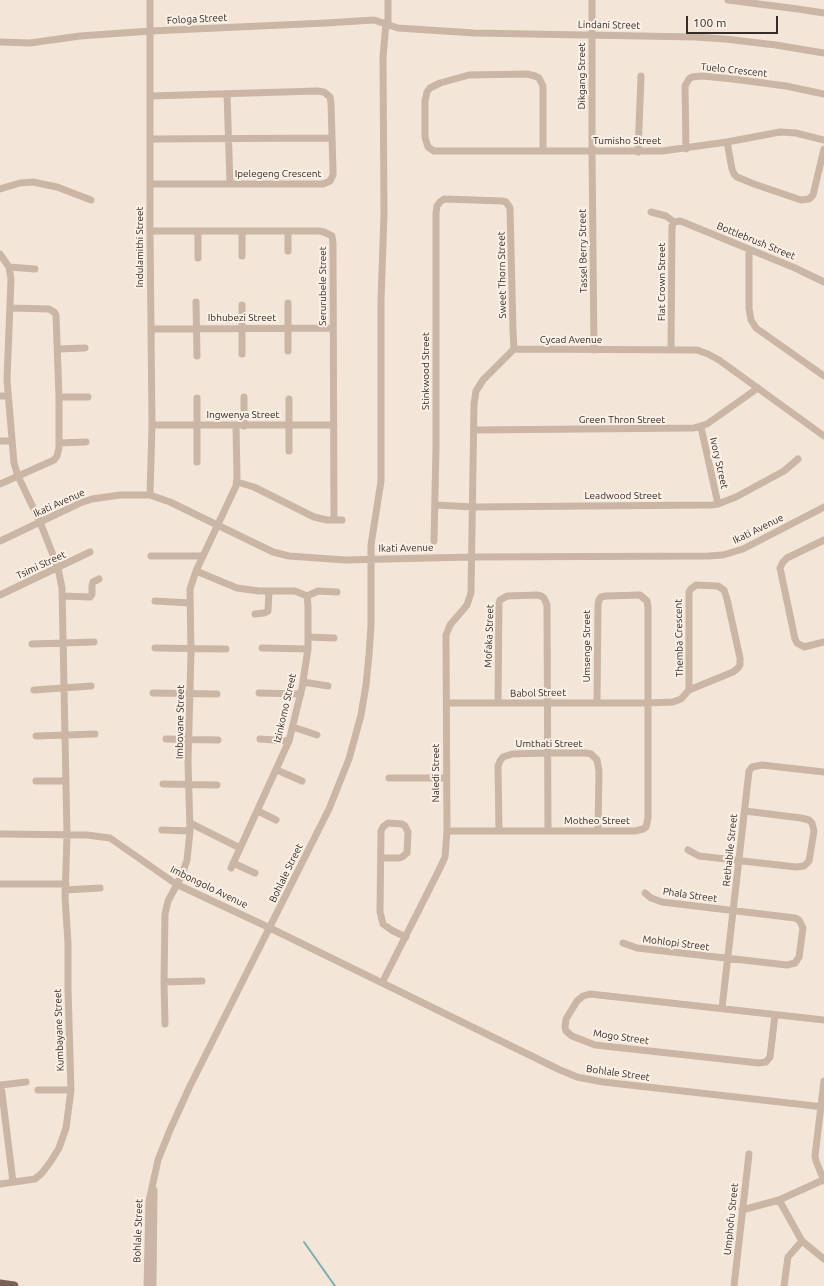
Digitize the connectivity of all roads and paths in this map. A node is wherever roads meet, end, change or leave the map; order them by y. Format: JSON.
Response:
{"nodes":[{"id":1,"x":150,"y":0,"type":"edge"},
{"id":2,"x":388,"y":0,"type":"edge"},
{"id":3,"x":592,"y":0,"type":"edge"},
{"id":4,"x":730,"y":0,"type":"edge"},
{"id":5,"x":824,"y":13,"type":"edge"},
{"id":6,"x":389,"y":25,"type":"junction"},
{"id":7,"x":151,"y":31,"type":"junction"},
{"id":8,"x":592,"y":35,"type":"junction"},
{"id":9,"x":0,"y":42,"type":"edge"},
{"id":10,"x":824,"y":53,"type":"edge"},
{"id":11,"x":641,"y":76,"type":"dead end"},
{"id":12,"x":226,"y":94,"type":"junction"},
{"id":13,"x":824,"y":94,"type":"edge"},
{"id":14,"x":150,"y":96,"type":"junction"},
{"id":15,"x":229,"y":138,"type":"junction"},
{"id":16,"x":332,"y":138,"type":"junction"},
{"id":17,"x":150,"y":139,"type":"junction"},
{"id":18,"x":824,"y":140,"type":"edge"},
{"id":19,"x":727,"y":142,"type":"junction"},
{"id":20,"x":686,"y":149,"type":"junction"},
{"id":21,"x":824,"y":149,"type":"edge"},
{"id":22,"x":543,"y":151,"type":"junction"},
{"id":23,"x":592,"y":152,"type":"junction"},
{"id":24,"x":638,"y":152,"type":"junction"},
{"id":25,"x":150,"y":184,"type":"junction"},
{"id":26,"x":230,"y":184,"type":"junction"},
{"id":27,"x":0,"y":190,"type":"edge"},
{"id":28,"x":91,"y":200,"type":"dead end"},
{"id":29,"x":506,"y":202,"type":"joint"},
{"id":30,"x":651,"y":212,"type":"dead end"},
{"id":31,"x":677,"y":221,"type":"junction"},
{"id":32,"x":150,"y":231,"type":"junction"},
{"id":33,"x":198,"y":231,"type":"junction"},
{"id":34,"x":242,"y":231,"type":"junction"},
{"id":35,"x":288,"y":231,"type":"junction"},
{"id":36,"x":749,"y":250,"type":"junction"},
{"id":37,"x":288,"y":251,"type":"dead end"},
{"id":38,"x":0,"y":254,"type":"edge"},
{"id":39,"x":242,"y":256,"type":"dead end"},
{"id":40,"x":198,"y":258,"type":"dead end"},
{"id":41,"x":9,"y":267,"type":"junction"},
{"id":42,"x":34,"y":269,"type":"dead end"},
{"id":43,"x":824,"y":282,"type":"edge"},
{"id":44,"x":196,"y":302,"type":"dead end"},
{"id":45,"x":288,"y":303,"type":"dead end"},
{"id":46,"x":242,"y":305,"type":"dead end"},
{"id":47,"x":10,"y":308,"type":"junction"},
{"id":48,"x":197,"y":328,"type":"junction"},
{"id":49,"x":242,"y":328,"type":"junction"},
{"id":50,"x":288,"y":328,"type":"junction"},
{"id":51,"x":333,"y":328,"type":"junction"},
{"id":52,"x":151,"y":329,"type":"junction"},
{"id":53,"x":85,"y":348,"type":"dead end"},
{"id":54,"x":58,"y":349,"type":"junction"},
{"id":55,"x":514,"y":349,"type":"junction"},
{"id":56,"x":594,"y":350,"type":"junction"},
{"id":57,"x":671,"y":350,"type":"junction"},
{"id":58,"x":288,"y":351,"type":"dead end"},
{"id":59,"x":0,"y":353,"type":"edge"},
{"id":60,"x":8,"y":353,"type":"junction"},
{"id":61,"x":242,"y":354,"type":"dead end"},
{"id":62,"x":197,"y":356,"type":"dead end"},
{"id":63,"x":824,"y":376,"type":"edge"},
{"id":64,"x":758,"y":388,"type":"junction"},
{"id":65,"x":0,"y":396,"type":"edge"},
{"id":66,"x":8,"y":396,"type":"junction"},
{"id":67,"x":59,"y":397,"type":"junction"},
{"id":68,"x":88,"y":397,"type":"dead end"},
{"id":69,"x":244,"y":397,"type":"dead end"},
{"id":70,"x":197,"y":398,"type":"dead end"},
{"id":71,"x":289,"y":399,"type":"dead end"},
{"id":72,"x":152,"y":425,"type":"junction"},
{"id":73,"x":197,"y":425,"type":"junction"},
{"id":74,"x":288,"y":425,"type":"junction"},
{"id":75,"x":334,"y":425,"type":"junction"},
{"id":76,"x":236,"y":426,"type":"junction"},
{"id":77,"x":244,"y":426,"type":"junction"},
{"id":78,"x":701,"y":427,"type":"junction"},
{"id":79,"x":474,"y":430,"type":"junction"},
{"id":80,"x":824,"y":436,"type":"edge"},
{"id":81,"x":0,"y":441,"type":"edge"},
{"id":82,"x":11,"y":441,"type":"junction"},
{"id":83,"x":86,"y":442,"type":"dead end"},
{"id":84,"x":59,"y":443,"type":"junction"},
{"id":85,"x":289,"y":451,"type":"dead end"},
{"id":86,"x":798,"y":459,"type":"dead end"},
{"id":87,"x":198,"y":462,"type":"dead end"},
{"id":88,"x":18,"y":476,"type":"junction"},
{"id":89,"x":237,"y":482,"type":"junction"},
{"id":90,"x":0,"y":484,"type":"edge"},
{"id":91,"x":150,"y":495,"type":"junction"},
{"id":92,"x":718,"y":504,"type":"junction"},
{"id":93,"x":436,"y":505,"type":"junction"},
{"id":94,"x":473,"y":507,"type":"junction"},
{"id":95,"x":824,"y":507,"type":"edge"},
{"id":96,"x":334,"y":520,"type":"junction"},
{"id":97,"x":342,"y":520,"type":"dead end"},
{"id":98,"x":40,"y":522,"type":"junction"},
{"id":99,"x":217,"y":525,"type":"junction"},
{"id":100,"x":434,"y":540,"type":"dead end"},
{"id":101,"x":824,"y":540,"type":"edge"},
{"id":102,"x":0,"y":541,"type":"edge"},
{"id":103,"x":90,"y":552,"type":"dead end"},
{"id":104,"x":151,"y":556,"type":"dead end"},
{"id":105,"x":203,"y":556,"type":"junction"},
{"id":106,"x":472,"y":557,"type":"junction"},
{"id":107,"x":370,"y":559,"type":"junction"},
{"id":108,"x":58,"y":568,"type":"junction"},
{"id":109,"x":196,"y":571,"type":"junction"},
{"id":110,"x":99,"y":579,"type":"dead end"},
{"id":111,"x":269,"y":591,"type":"junction"},
{"id":112,"x":337,"y":592,"type":"dead end"},
{"id":113,"x":0,"y":595,"type":"edge"},
{"id":114,"x":62,"y":596,"type":"junction"},
{"id":115,"x":307,"y":596,"type":"junction"},
{"id":116,"x":155,"y":602,"type":"dead end"},
{"id":117,"x":190,"y":603,"type":"junction"},
{"id":118,"x":255,"y":614,"type":"dead end"},
{"id":119,"x":308,"y":637,"type":"junction"},
{"id":120,"x":334,"y":638,"type":"dead end"},
{"id":121,"x":64,"y":642,"type":"junction"},
{"id":122,"x":94,"y":642,"type":"dead end"},
{"id":123,"x":824,"y":642,"type":"edge"},
{"id":124,"x":32,"y":644,"type":"dead end"},
{"id":125,"x":155,"y":648,"type":"dead end"},
{"id":126,"x":191,"y":648,"type":"junction"},
{"id":127,"x":262,"y":648,"type":"dead end"},
{"id":128,"x":226,"y":649,"type":"dead end"},
{"id":129,"x":308,"y":649,"type":"junction"},
{"id":130,"x":303,"y":682,"type":"junction"},
{"id":131,"x":91,"y":686,"type":"dead end"},
{"id":132,"x":328,"y":686,"type":"dead end"},
{"id":133,"x":64,"y":688,"type":"junction"},
{"id":134,"x":34,"y":690,"type":"dead end"},
{"id":135,"x":689,"y":690,"type":"junction"},
{"id":136,"x":153,"y":693,"type":"dead end"},
{"id":137,"x":259,"y":693,"type":"dead end"},
{"id":138,"x":190,"y":694,"type":"junction"},
{"id":139,"x":217,"y":694,"type":"dead end"},
{"id":140,"x":300,"y":694,"type":"junction"},
{"id":141,"x":677,"y":701,"type":"joint"},
{"id":142,"x":447,"y":703,"type":"junction"},
{"id":143,"x":498,"y":703,"type":"junction"},
{"id":144,"x":548,"y":703,"type":"junction"},
{"id":145,"x":597,"y":703,"type":"junction"},
{"id":146,"x":647,"y":703,"type":"junction"},
{"id":147,"x":293,"y":727,"type":"junction"},
{"id":148,"x":95,"y":734,"type":"dead end"},
{"id":149,"x":65,"y":735,"type":"junction"},
{"id":150,"x":317,"y":735,"type":"dead end"},
{"id":151,"x":36,"y":736,"type":"dead end"},
{"id":152,"x":166,"y":739,"type":"dead end"},
{"id":153,"x":189,"y":739,"type":"junction"},
{"id":154,"x":260,"y":739,"type":"dead end"},
{"id":155,"x":218,"y":740,"type":"dead end"},
{"id":156,"x":289,"y":741,"type":"junction"},
{"id":157,"x":547,"y":753,"type":"junction"},
{"id":158,"x":277,"y":770,"type":"junction"},
{"id":159,"x":824,"y":772,"type":"edge"},
{"id":160,"x":389,"y":778,"type":"dead end"},
{"id":161,"x":446,"y":778,"type":"junction"},
{"id":162,"x":36,"y":781,"type":"dead end"},
{"id":163,"x":66,"y":781,"type":"junction"},
{"id":164,"x":302,"y":781,"type":"dead end"},
{"id":165,"x":163,"y":784,"type":"dead end"},
{"id":166,"x":189,"y":785,"type":"junction"},
{"id":167,"x":217,"y":785,"type":"dead end"},
{"id":168,"x":258,"y":811,"type":"junction"},
{"id":169,"x":745,"y":811,"type":"junction"},
{"id":170,"x":276,"y":820,"type":"dead end"},
{"id":171,"x":190,"y":827,"type":"junction"},
{"id":172,"x":162,"y":830,"type":"dead end"},
{"id":173,"x":446,"y":830,"type":"junction"},
{"id":174,"x":499,"y":831,"type":"junction"},
{"id":175,"x":548,"y":831,"type":"junction"},
{"id":176,"x":598,"y":831,"type":"junction"},
{"id":177,"x":0,"y":834,"type":"edge"},
{"id":178,"x":67,"y":835,"type":"junction"},
{"id":179,"x":240,"y":848,"type":"junction"},
{"id":180,"x":688,"y":850,"type":"dead end"},
{"id":181,"x":381,"y":858,"type":"junction"},
{"id":182,"x":739,"y":861,"type":"junction"},
{"id":183,"x":255,"y":873,"type":"dead end"},
{"id":184,"x":0,"y":884,"type":"edge"},
{"id":185,"x":176,"y":884,"type":"junction"},
{"id":186,"x":66,"y":887,"type":"junction"},
{"id":187,"x":100,"y":888,"type":"dead end"},
{"id":188,"x":645,"y":893,"type":"dead end"},
{"id":189,"x":734,"y":910,"type":"junction"},
{"id":190,"x":270,"y":928,"type":"junction"},
{"id":191,"x":406,"y":937,"type":"junction"},
{"id":192,"x":623,"y":943,"type":"dead end"},
{"id":193,"x":728,"y":959,"type":"junction"},
{"id":194,"x":202,"y":981,"type":"dead end"},
{"id":195,"x":164,"y":982,"type":"junction"},
{"id":196,"x":382,"y":983,"type":"junction"},
{"id":197,"x":722,"y":1008,"type":"junction"},
{"id":198,"x":775,"y":1015,"type":"junction"},
{"id":199,"x":824,"y":1020,"type":"edge"},
{"id":200,"x":165,"y":1024,"type":"dead end"},
{"id":201,"x":824,"y":1081,"type":"edge"},
{"id":202,"x":26,"y":1082,"type":"dead end"},
{"id":203,"x":0,"y":1085,"type":"edge"},
{"id":204,"x":38,"y":1090,"type":"dead end"},
{"id":205,"x":71,"y":1090,"type":"junction"},
{"id":206,"x":822,"y":1107,"type":"edge"},
{"id":207,"x":3,"y":1130,"type":"edge"},
{"id":208,"x":749,"y":1154,"type":"dead end"},
{"id":209,"x":154,"y":1178,"type":"junction"},
{"id":210,"x":824,"y":1181,"type":"edge"},
{"id":211,"x":13,"y":1182,"type":"junction"},
{"id":212,"x":0,"y":1184,"type":"edge"},
{"id":213,"x":779,"y":1200,"type":"junction"},
{"id":214,"x":742,"y":1210,"type":"junction"},
{"id":215,"x":802,"y":1241,"type":"junction"},
{"id":216,"x":824,"y":1259,"type":"edge"},
{"id":217,"x":0,"y":1284,"type":"edge"},
{"id":218,"x":14,"y":1286,"type":"edge"},
{"id":219,"x":147,"y":1286,"type":"edge"},
{"id":220,"x":153,"y":1286,"type":"edge"},
{"id":221,"x":734,"y":1286,"type":"edge"},
{"id":222,"x":784,"y":1286,"type":"edge"}],
"edges":[{"from":1,"to":7,"type":"street","name":"Indulamithi Street"},
{"from":2,"to":6,"type":"street","name":"Bohlale Street"},
{"from":3,"to":8,"type":"street","name":"Dikgang Street"},
{"from":4,"to":5,"type":"street"},
{"from":6,"to":7,"type":"street","name":"Fologa Street"},
{"from":6,"to":8,"type":"street","name":"Lindani Street"},
{"from":6,"to":107,"type":"street","name":"Bohlale Street"},
{"from":7,"to":9,"type":"street","name":"Fologa Street"},
{"from":7,"to":14,"type":"street","name":"Indulamithi Street"},
{"from":8,"to":10,"type":"street","name":"Lindani Street"},
{"from":8,"to":23,"type":"street","name":"Dikgang Street"},
{"from":11,"to":24,"type":"street"},
{"from":12,"to":14,"type":"street","name":"Ipelegeng Crescent"},
{"from":12,"to":15,"type":"street"},
{"from":12,"to":16,"type":"street","name":"Ipelegeng Crescent"},
{"from":13,"to":20,"type":"street","name":"Tuelo Crescent"},
{"from":14,"to":17,"type":"street","name":"Indulamithi Street"},
{"from":15,"to":16,"type":"street"},
{"from":15,"to":17,"type":"street"},
{"from":15,"to":26,"type":"street"},
{"from":16,"to":26,"type":"street","name":"Ipelegeng Crescent"},
{"from":17,"to":25,"type":"street","name":"Indulamithi Street"},
{"from":18,"to":19,"type":"street","name":"Tumisho Street"},
{"from":19,"to":20,"type":"street","name":"Tumisho Street"},
{"from":19,"to":21,"type":"street"},
{"from":20,"to":24,"type":"street","name":"Tumisho Street"},
{"from":22,"to":22,"type":"street","name":"Tumisho Street"},
{"from":22,"to":23,"type":"street","name":"Tumisho Street"},
{"from":23,"to":24,"type":"street","name":"Tumisho Street"},
{"from":23,"to":56,"type":"street","name":"Tassel Berry Street"},
{"from":25,"to":26,"type":"street","name":"Ipelegeng Crescent"},
{"from":25,"to":32,"type":"street","name":"Indulamithi Street"},
{"from":27,"to":28,"type":"street"},
{"from":29,"to":55,"type":"street","name":"Sweet Thorn Street"},
{"from":29,"to":93,"type":"street","name":"Stinkwood Street"},
{"from":30,"to":31,"type":"street","name":"Bottlebrush Street"},
{"from":31,"to":36,"type":"street","name":"Bottlebrush Street"},
{"from":31,"to":57,"type":"street","name":"Flat Crown Street"},
{"from":32,"to":33,"type":"street","name":"Serurubele Street"},
{"from":32,"to":52,"type":"street","name":"Indulamithi Street"},
{"from":33,"to":34,"type":"street","name":"Serurubele Street"},
{"from":33,"to":40,"type":"street"},
{"from":34,"to":35,"type":"street","name":"Serurubele Street"},
{"from":34,"to":39,"type":"street"},
{"from":35,"to":37,"type":"street"},
{"from":35,"to":51,"type":"street","name":"Serurubele Street"},
{"from":36,"to":43,"type":"street","name":"Bottlebrush Street"},
{"from":36,"to":63,"type":"street"},
{"from":38,"to":41,"type":"street"},
{"from":41,"to":42,"type":"street"},
{"from":41,"to":47,"type":"street","name":"Kumbayane Street"},
{"from":44,"to":48,"type":"street"},
{"from":45,"to":50,"type":"street"},
{"from":46,"to":49,"type":"street"},
{"from":47,"to":54,"type":"street"},
{"from":47,"to":60,"type":"street","name":"Kumbayane Street"},
{"from":48,"to":49,"type":"street","name":"Ibhubezi Street"},
{"from":48,"to":52,"type":"street","name":"Ibhubezi Street"},
{"from":48,"to":62,"type":"street"},
{"from":49,"to":50,"type":"street","name":"Ibhubezi Street"},
{"from":49,"to":61,"type":"street"},
{"from":50,"to":51,"type":"street","name":"Ibhubezi Street"},
{"from":50,"to":58,"type":"street"},
{"from":51,"to":75,"type":"street","name":"Serurubele Street"},
{"from":52,"to":72,"type":"street","name":"Indulamithi Street"},
{"from":53,"to":54,"type":"street"},
{"from":54,"to":67,"type":"street"},
{"from":55,"to":56,"type":"street","name":"Cycad Avenue"},
{"from":55,"to":79,"type":"street"},
{"from":56,"to":57,"type":"street","name":"Cycad Avenue"},
{"from":57,"to":64,"type":"street","name":"Cycad Avenue"},
{"from":59,"to":60,"type":"street"},
{"from":60,"to":66,"type":"street","name":"Kumbayane Street"},
{"from":64,"to":78,"type":"street","name":"Green Thron Street"},
{"from":64,"to":80,"type":"street","name":"Cycad Avenue"},
{"from":65,"to":66,"type":"street"},
{"from":66,"to":82,"type":"street","name":"Kumbayane Street"},
{"from":67,"to":68,"type":"street"},
{"from":67,"to":84,"type":"street"},
{"from":69,"to":77,"type":"street"},
{"from":70,"to":73,"type":"street"},
{"from":71,"to":74,"type":"street"},
{"from":72,"to":73,"type":"street","name":"Ingwenya Street"},
{"from":72,"to":91,"type":"street","name":"Indulamithi Street"},
{"from":73,"to":76,"type":"street","name":"Ingwenya Street"},
{"from":73,"to":87,"type":"street"},
{"from":74,"to":75,"type":"street","name":"Ingwenya Street"},
{"from":74,"to":77,"type":"street","name":"Ingwenya Street"},
{"from":74,"to":85,"type":"street"},
{"from":75,"to":96,"type":"street","name":"Serurubele Street"},
{"from":76,"to":77,"type":"street","name":"Ingwenya Street"},
{"from":76,"to":89,"type":"street","name":"Imbovane Street"},
{"from":78,"to":79,"type":"street","name":"Green Thron Street"},
{"from":78,"to":92,"type":"street","name":"Ivory Street"},
{"from":79,"to":94,"type":"street"},
{"from":81,"to":82,"type":"street"},
{"from":82,"to":88,"type":"street","name":"Kumbayane Street"},
{"from":83,"to":84,"type":"street"},
{"from":84,"to":88,"type":"street"},
{"from":86,"to":92,"type":"street","name":"Leadwood Street"},
{"from":88,"to":90,"type":"street"},
{"from":88,"to":98,"type":"street","name":"Kumbayane Street"},
{"from":89,"to":96,"type":"street"},
{"from":89,"to":99,"type":"street","name":"Imbovane Street"},
{"from":91,"to":98,"type":"street","name":"Ikati Avenue"},
{"from":91,"to":99,"type":"street","name":"Ikati Avenue"},
{"from":92,"to":94,"type":"street","name":"Leadwood Street"},
{"from":93,"to":94,"type":"street","name":"Leadwood Street"},
{"from":93,"to":100,"type":"street","name":"Stinkwood Street"},
{"from":94,"to":106,"type":"street"},
{"from":95,"to":106,"type":"street","name":"Ikati Avenue"},
{"from":96,"to":97,"type":"street"},
{"from":98,"to":102,"type":"street","name":"Ikati Avenue"},
{"from":98,"to":108,"type":"street","name":"Kumbayane Street"},
{"from":99,"to":105,"type":"street","name":"Imbovane Street"},
{"from":99,"to":107,"type":"street","name":"Ikati Avenue"},
{"from":101,"to":123,"type":"street"},
{"from":103,"to":108,"type":"street","name":"Tsimi Street"},
{"from":104,"to":105,"type":"street"},
{"from":105,"to":109,"type":"street","name":"Imbovane Street"},
{"from":106,"to":107,"type":"street","name":"Ikati Avenue"},
{"from":106,"to":142,"type":"street","name":"Naledi Street"},
{"from":107,"to":190,"type":"street","name":"Bohlale Street"},
{"from":108,"to":113,"type":"street","name":"Tsimi Street"},
{"from":108,"to":114,"type":"street","name":"Kumbayane Street"},
{"from":109,"to":111,"type":"street"},
{"from":109,"to":117,"type":"street","name":"Imbovane Street"},
{"from":110,"to":114,"type":"street"},
{"from":111,"to":115,"type":"street"},
{"from":111,"to":118,"type":"street"},
{"from":112,"to":115,"type":"street"},
{"from":114,"to":121,"type":"street","name":"Kumbayane Street"},
{"from":115,"to":119,"type":"street","name":"Izinkomo Street"},
{"from":116,"to":117,"type":"street"},
{"from":117,"to":126,"type":"street","name":"Imbovane Street"},
{"from":119,"to":120,"type":"street"},
{"from":119,"to":129,"type":"street","name":"Izinkomo Street"},
{"from":121,"to":122,"type":"street"},
{"from":121,"to":124,"type":"street"},
{"from":121,"to":133,"type":"street","name":"Kumbayane Street"},
{"from":125,"to":126,"type":"street"},
{"from":126,"to":128,"type":"street"},
{"from":126,"to":138,"type":"street","name":"Imbovane Street"},
{"from":127,"to":129,"type":"street"},
{"from":129,"to":130,"type":"street","name":"Izinkomo Street"},
{"from":130,"to":132,"type":"street"},
{"from":130,"to":140,"type":"street","name":"Izinkomo Street"},
{"from":131,"to":133,"type":"street"},
{"from":133,"to":134,"type":"street"},
{"from":133,"to":149,"type":"street","name":"Kumbayane Street"},
{"from":135,"to":135,"type":"street","name":"Themba Crescent"},
{"from":135,"to":141,"type":"street","name":"Themba Crescent"},
{"from":136,"to":138,"type":"street"},
{"from":137,"to":140,"type":"street"},
{"from":138,"to":139,"type":"street"},
{"from":138,"to":153,"type":"street","name":"Imbovane Street"},
{"from":140,"to":147,"type":"street","name":"Izinkomo Street"},
{"from":141,"to":146,"type":"street","name":"Babol Street"},
{"from":142,"to":143,"type":"street","name":"Babol Street"},
{"from":142,"to":161,"type":"street","name":"Naledi Street"},
{"from":143,"to":144,"type":"street","name":"Babol Street"},
{"from":143,"to":144,"type":"street","name":"Mofaka Street"},
{"from":144,"to":145,"type":"street","name":"Babol Street"},
{"from":144,"to":157,"type":"street"},
{"from":145,"to":146,"type":"street","name":"Babol Street"},
{"from":145,"to":146,"type":"street","name":"Umsenge Street"},
{"from":146,"to":176,"type":"street","name":"Motheo Street"},
{"from":147,"to":150,"type":"street"},
{"from":147,"to":156,"type":"street","name":"Izinkomo Street"},
{"from":148,"to":149,"type":"street"},
{"from":149,"to":151,"type":"street"},
{"from":149,"to":163,"type":"street","name":"Kumbayane Street"},
{"from":152,"to":153,"type":"street"},
{"from":153,"to":155,"type":"street"},
{"from":153,"to":166,"type":"street","name":"Imbovane Street"},
{"from":154,"to":156,"type":"street"},
{"from":156,"to":158,"type":"street","name":"Izinkomo Street"},
{"from":157,"to":174,"type":"street","name":"Umthati Street"},
{"from":157,"to":175,"type":"street"},
{"from":157,"to":176,"type":"street","name":"Umthati Street"},
{"from":158,"to":164,"type":"street"},
{"from":158,"to":168,"type":"street","name":"Izinkomo Street"},
{"from":159,"to":169,"type":"street","name":"Rethabile Street"},
{"from":160,"to":161,"type":"street"},
{"from":161,"to":173,"type":"street","name":"Naledi Street"},
{"from":162,"to":163,"type":"street"},
{"from":163,"to":178,"type":"street","name":"Kumbayane Street"},
{"from":165,"to":166,"type":"street"},
{"from":166,"to":167,"type":"street"},
{"from":166,"to":171,"type":"street","name":"Imbovane Street"},
{"from":168,"to":170,"type":"street"},
{"from":168,"to":179,"type":"street","name":"Izinkomo Street"},
{"from":169,"to":182,"type":"street","name":"Rethabile Street"},
{"from":169,"to":182,"type":"street"},
{"from":171,"to":172,"type":"street"},
{"from":171,"to":179,"type":"street"},
{"from":171,"to":185,"type":"street","name":"Imbovane Street"},
{"from":173,"to":174,"type":"street","name":"Motheo Street"},
{"from":173,"to":191,"type":"street","name":"Naledi Street"},
{"from":174,"to":175,"type":"street","name":"Motheo Street"},
{"from":175,"to":176,"type":"street","name":"Motheo Street"},
{"from":177,"to":178,"type":"street","name":"Imbongolo Avenue"},
{"from":178,"to":185,"type":"street","name":"Imbongolo Avenue"},
{"from":178,"to":186,"type":"street","name":"Kumbayane Street"},
{"from":179,"to":183,"type":"street","name":"Izinkomo Street"},
{"from":180,"to":182,"type":"street"},
{"from":181,"to":181,"type":"street"},
{"from":181,"to":191,"type":"street"},
{"from":182,"to":189,"type":"street","name":"Rethabile Street"},
{"from":184,"to":186,"type":"street"},
{"from":185,"to":190,"type":"street","name":"Imbongolo Avenue"},
{"from":185,"to":195,"type":"street","name":"Imbovane Street"},
{"from":186,"to":187,"type":"street"},
{"from":186,"to":205,"type":"street","name":"Kumbayane Street"},
{"from":188,"to":189,"type":"street","name":"Phala Street"},
{"from":189,"to":193,"type":"street","name":"Rethabile Street"},
{"from":189,"to":193,"type":"street","name":"Phala Street"},
{"from":190,"to":196,"type":"street","name":"Imbongolo Avenue"},
{"from":190,"to":209,"type":"street","name":"Bohlale Street"},
{"from":191,"to":196,"type":"street","name":"Naledi Street"},
{"from":192,"to":193,"type":"street","name":"Mohlopi Street"},
{"from":193,"to":197,"type":"street","name":"Rethabile Street"},
{"from":194,"to":195,"type":"street"},
{"from":195,"to":200,"type":"street","name":"Imbovane Street"},
{"from":196,"to":206,"type":"street","name":"Bohlale Street"},
{"from":197,"to":198,"type":"street","name":"Mogo Street"},
{"from":197,"to":198,"type":"street","name":"Mogo Street"},
{"from":198,"to":199,"type":"street","name":"Mogo Street"},
{"from":201,"to":206,"type":"street"},
{"from":202,"to":203,"type":"street"},
{"from":203,"to":207,"type":"street"},
{"from":204,"to":205,"type":"street"},
{"from":205,"to":211,"type":"street","name":"Kumbayane Street"},
{"from":206,"to":210,"type":"street"},
{"from":207,"to":211,"type":"street"},
{"from":208,"to":214,"type":"street","name":"Umphofu Street"},
{"from":209,"to":219,"type":"street","name":"Bohlale Street"},
{"from":209,"to":220,"type":"street","name":"Bohlale Street"},
{"from":210,"to":213,"type":"street"},
{"from":211,"to":212,"type":"street","name":"Kumbayane Street"},
{"from":213,"to":214,"type":"street"},
{"from":213,"to":215,"type":"street"},
{"from":214,"to":221,"type":"street","name":"Umphofu Street"},
{"from":215,"to":216,"type":"street"},
{"from":215,"to":222,"type":"street"},
{"from":217,"to":218,"type":"main road"}]}
